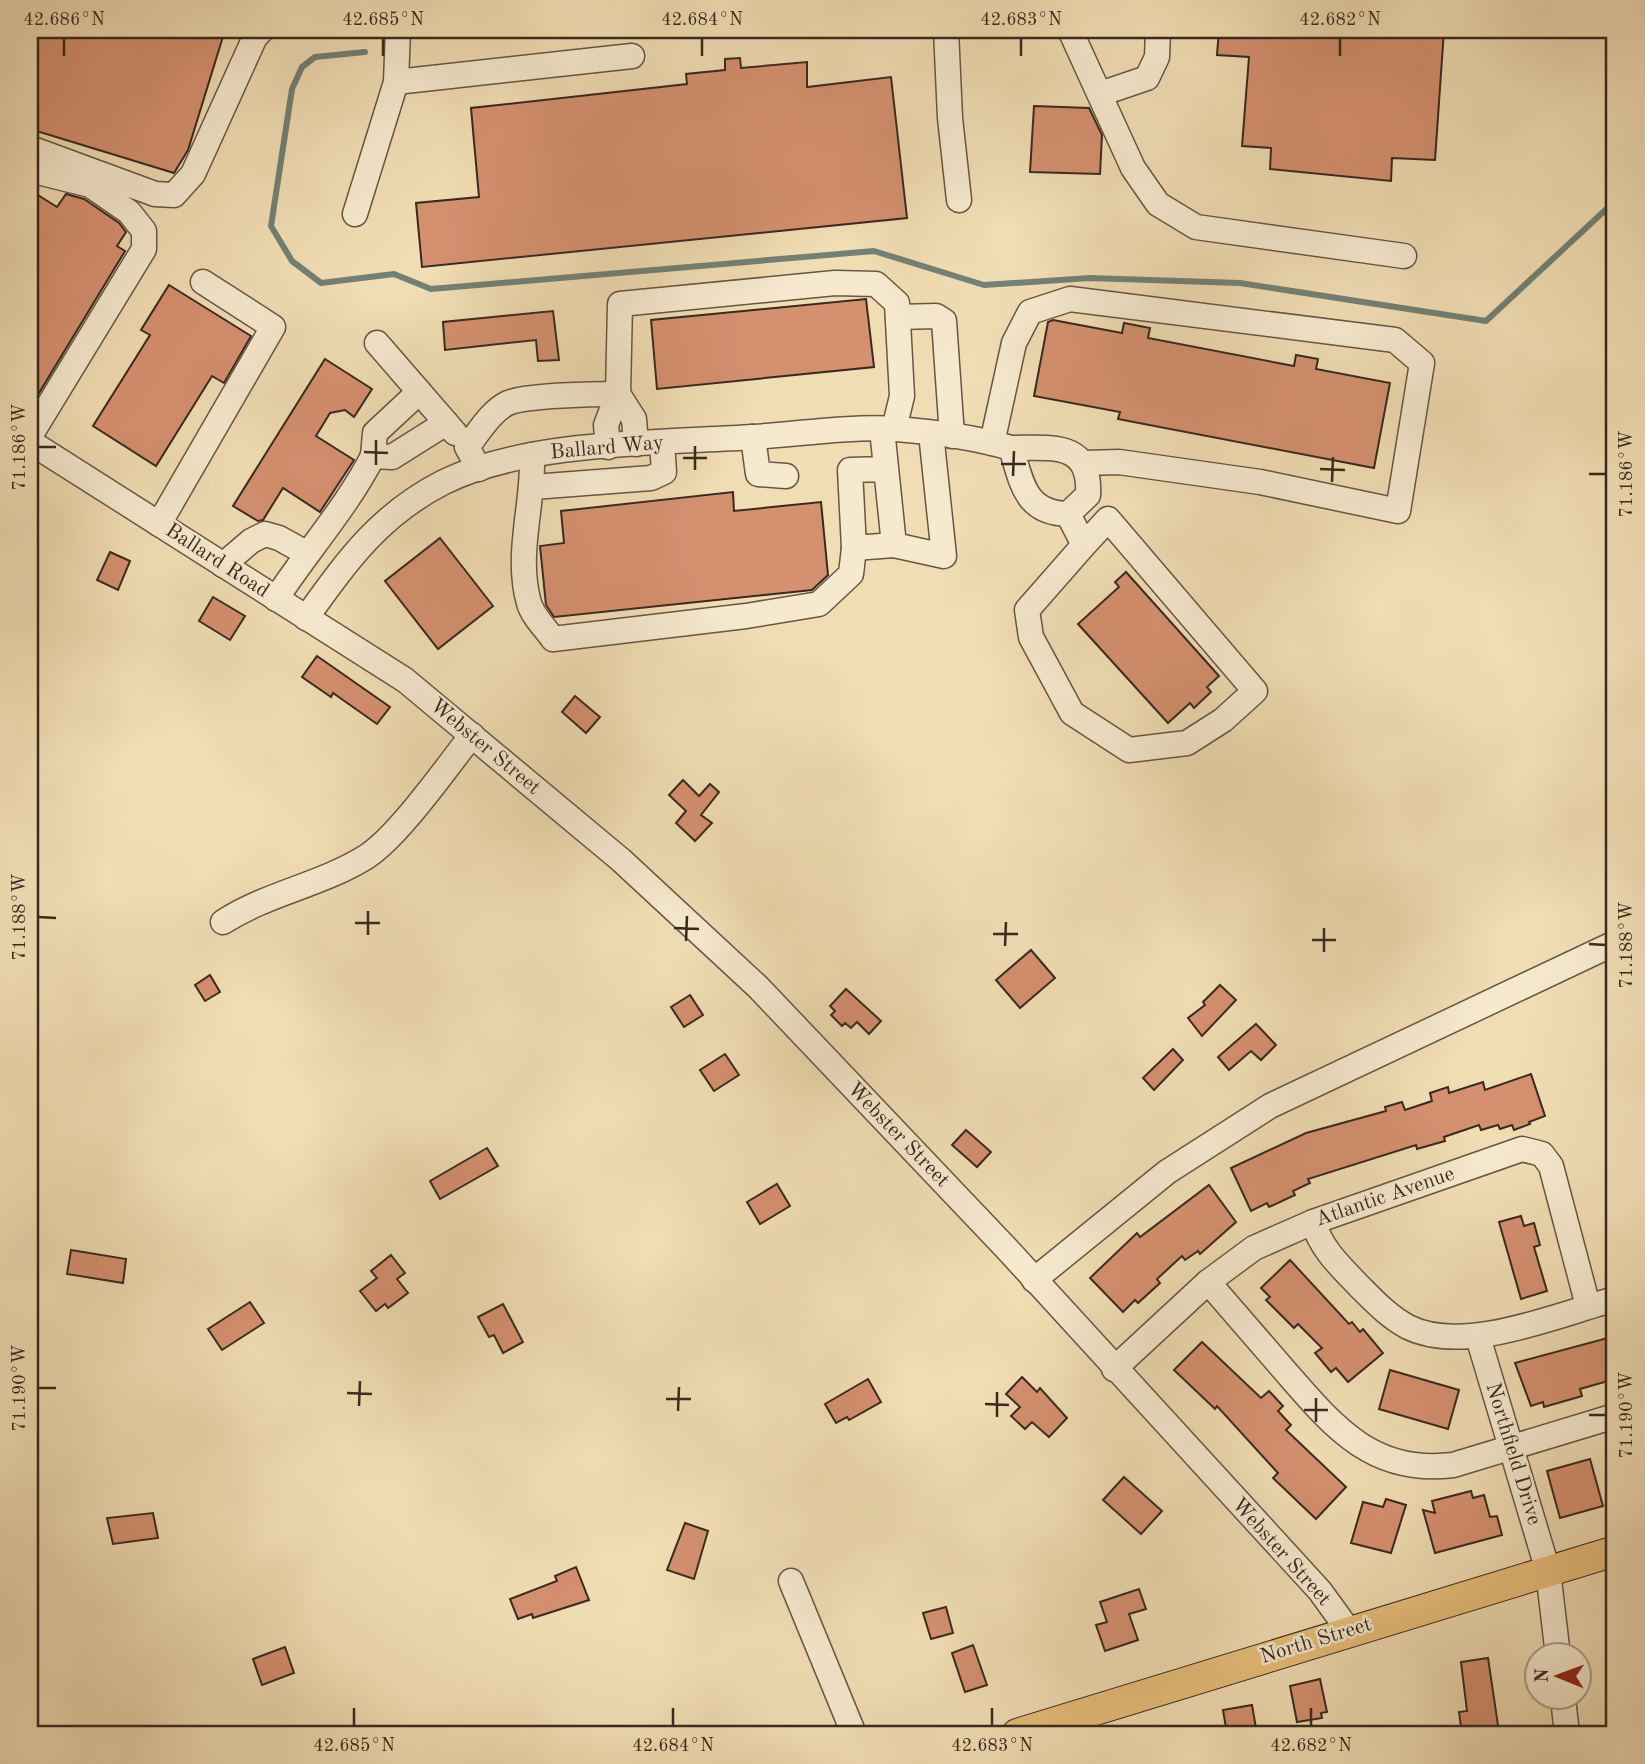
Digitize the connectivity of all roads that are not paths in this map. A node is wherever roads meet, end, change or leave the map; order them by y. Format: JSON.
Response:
{"nodes":[{"id":1,"x":262,"y":30,"type":"edge"},
{"id":2,"x":398,"y":30,"type":"edge"},
{"id":3,"x":946,"y":30,"type":"edge"},
{"id":4,"x":1070,"y":30,"type":"edge"},
{"id":5,"x":1158,"y":30,"type":"edge"},
{"id":6,"x":632,"y":56,"type":"dead end"},
{"id":7,"x":396,"y":82,"type":"junction"},
{"id":8,"x":1100,"y":94,"type":"junction"},
{"id":9,"x":30,"y":148,"type":"edge"},
{"id":10,"x":30,"y":170,"type":"edge"},
{"id":11,"x":959,"y":200,"type":"dead end"},
{"id":12,"x":355,"y":214,"type":"dead end"},
{"id":13,"x":1404,"y":256,"type":"dead end"},
{"id":14,"x":203,"y":282,"type":"dead end"},
{"id":15,"x":898,"y":317,"type":"junction"},
{"id":16,"x":377,"y":343,"type":"dead end"},
{"id":17,"x":419,"y":392,"type":"junction"},
{"id":18,"x":618,"y":394,"type":"junction"},
{"id":19,"x":446,"y":423,"type":"junction"},
{"id":20,"x":888,"y":429,"type":"junction"},
{"id":21,"x":941,"y":434,"type":"junction"},
{"id":22,"x":30,"y":436,"type":"edge"},
{"id":23,"x":752,"y":437,"type":"junction"},
{"id":24,"x":30,"y":442,"type":"edge"},
{"id":25,"x":662,"y":443,"type":"junction"},
{"id":26,"x":636,"y":444,"type":"junction"},
{"id":27,"x":1002,"y":445,"type":"junction"},
{"id":28,"x":467,"y":447,"type":"junction"},
{"id":29,"x":608,"y":447,"type":"junction"},
{"id":30,"x":532,"y":455,"type":"junction"},
{"id":31,"x":373,"y":456,"type":"junction"},
{"id":32,"x":1084,"y":463,"type":"junction"},
{"id":33,"x":479,"y":469,"type":"junction"},
{"id":34,"x":886,"y":469,"type":"junction"},
{"id":35,"x":786,"y":476,"type":"dead end"},
{"id":36,"x":533,"y":487,"type":"junction"},
{"id":37,"x":1068,"y":514,"type":"junction"},
{"id":38,"x":159,"y":524,"type":"junction"},
{"id":39,"x":894,"y":545,"type":"junction"},
{"id":40,"x":1084,"y":545,"type":"junction"},
{"id":41,"x":854,"y":548,"type":"junction"},
{"id":42,"x":306,"y":553,"type":"junction"},
{"id":43,"x":223,"y":565,"type":"junction"},
{"id":44,"x":276,"y":599,"type":"junction"},
{"id":45,"x":306,"y":618,"type":"junction"},
{"id":46,"x":405,"y":680,"type":"joint"},
{"id":47,"x":472,"y":736,"type":"junction"},
{"id":48,"x":223,"y":922,"type":"dead end"},
{"id":49,"x":1615,"y":943,"type":"edge"},
{"id":50,"x":1313,"y":1222,"type":"junction"},
{"id":51,"x":1034,"y":1280,"type":"junction"},
{"id":52,"x":1208,"y":1282,"type":"junction"},
{"id":53,"x":1615,"y":1299,"type":"edge"},
{"id":54,"x":1588,"y":1306,"type":"junction"},
{"id":55,"x":1478,"y":1337,"type":"junction"},
{"id":56,"x":1114,"y":1369,"type":"junction"},
{"id":57,"x":1615,"y":1416,"type":"edge"},
{"id":58,"x":1511,"y":1448,"type":"junction"},
{"id":59,"x":1615,"y":1551,"type":"edge"},
{"id":60,"x":1548,"y":1572,"type":"junction"},
{"id":61,"x":791,"y":1581,"type":"dead end"},
{"id":62,"x":1349,"y":1631,"type":"junction"},
{"id":63,"x":1556,"y":1642,"type":"edge"},
{"id":64,"x":1565,"y":1712,"type":"edge"},
{"id":65,"x":853,"y":1734,"type":"edge"},
{"id":66,"x":1017,"y":1734,"type":"edge"},
{"id":67,"x":1567,"y":1734,"type":"edge"}],
"edges":[{"from":1,"to":9,"type":"street"},
{"from":2,"to":7,"type":"street"},
{"from":3,"to":11,"type":"street"},
{"from":4,"to":8,"type":"street"},
{"from":5,"to":8,"type":"street"},
{"from":6,"to":7,"type":"street"},
{"from":7,"to":12,"type":"street"},
{"from":8,"to":13,"type":"street"},
{"from":10,"to":22,"type":"street"},
{"from":14,"to":38,"type":"street"},
{"from":15,"to":18,"type":"street"},
{"from":15,"to":20,"type":"street"},
{"from":15,"to":21,"type":"street"},
{"from":16,"to":17,"type":"street"},
{"from":17,"to":19,"type":"street"},
{"from":17,"to":31,"type":"street"},
{"from":18,"to":26,"type":"street"},
{"from":18,"to":28,"type":"street"},
{"from":18,"to":29,"type":"street"},
{"from":19,"to":28,"type":"street"},
{"from":19,"to":31,"type":"street"},
{"from":20,"to":21,"type":"street","name":"Ballard Way"},
{"from":20,"to":23,"type":"street","name":"Ballard Way"},
{"from":20,"to":34,"type":"street"},
{"from":21,"to":27,"type":"street","name":"Ballard Way"},
{"from":21,"to":39,"type":"street"},
{"from":23,"to":25,"type":"street","name":"Ballard Way"},
{"from":23,"to":35,"type":"street"},
{"from":24,"to":38,"type":"street","name":"Ballard Road"},
{"from":25,"to":26,"type":"street","name":"Ballard Way"},
{"from":25,"to":36,"type":"street"},
{"from":26,"to":29,"type":"street","name":"Ballard Way"},
{"from":27,"to":32,"type":"street","name":"Ballard Way"},
{"from":27,"to":32,"type":"street"},
{"from":27,"to":37,"type":"street"},
{"from":28,"to":33,"type":"street"},
{"from":29,"to":30,"type":"street","name":"Ballard Way"},
{"from":30,"to":33,"type":"street","name":"Ballard Way"},
{"from":30,"to":36,"type":"street"},
{"from":31,"to":42,"type":"street"},
{"from":32,"to":37,"type":"street"},
{"from":33,"to":45,"type":"street","name":"Ballard Way"},
{"from":34,"to":39,"type":"street"},
{"from":34,"to":41,"type":"street"},
{"from":36,"to":41,"type":"street"},
{"from":37,"to":40,"type":"street"},
{"from":38,"to":43,"type":"street","name":"Ballard Road"},
{"from":39,"to":41,"type":"street"},
{"from":40,"to":40,"type":"street"},
{"from":42,"to":43,"type":"street"},
{"from":42,"to":44,"type":"street"},
{"from":43,"to":44,"type":"street","name":"Ballard Road"},
{"from":44,"to":45,"type":"street","name":"Ballard Road"},
{"from":45,"to":46,"type":"street","name":"Ballard Road"},
{"from":46,"to":47,"type":"street","name":"Webster Street"},
{"from":47,"to":48,"type":"street"},
{"from":47,"to":51,"type":"street","name":"Webster Street"},
{"from":49,"to":51,"type":"street"},
{"from":50,"to":52,"type":"street","name":"Atlantic Avenue"},
{"from":50,"to":54,"type":"street","name":"Atlantic Avenue"},
{"from":50,"to":55,"type":"street"},
{"from":51,"to":56,"type":"street","name":"Webster Street"},
{"from":52,"to":56,"type":"street","name":"Atlantic Avenue"},
{"from":52,"to":58,"type":"street"},
{"from":53,"to":54,"type":"street"},
{"from":54,"to":55,"type":"street"},
{"from":55,"to":58,"type":"street","name":"Northfield Drive"},
{"from":56,"to":62,"type":"street","name":"Webster Street"},
{"from":57,"to":58,"type":"street"},
{"from":58,"to":60,"type":"street","name":"Northfield Drive"},
{"from":59,"to":60,"type":"main road","name":"North Street"},
{"from":60,"to":62,"type":"main road","name":"North Street"},
{"from":60,"to":63,"type":"street","name":"Northfield Drive"},
{"from":61,"to":65,"type":"street"},
{"from":62,"to":66,"type":"main road","name":"North Street"},
{"from":64,"to":67,"type":"street"}]}
